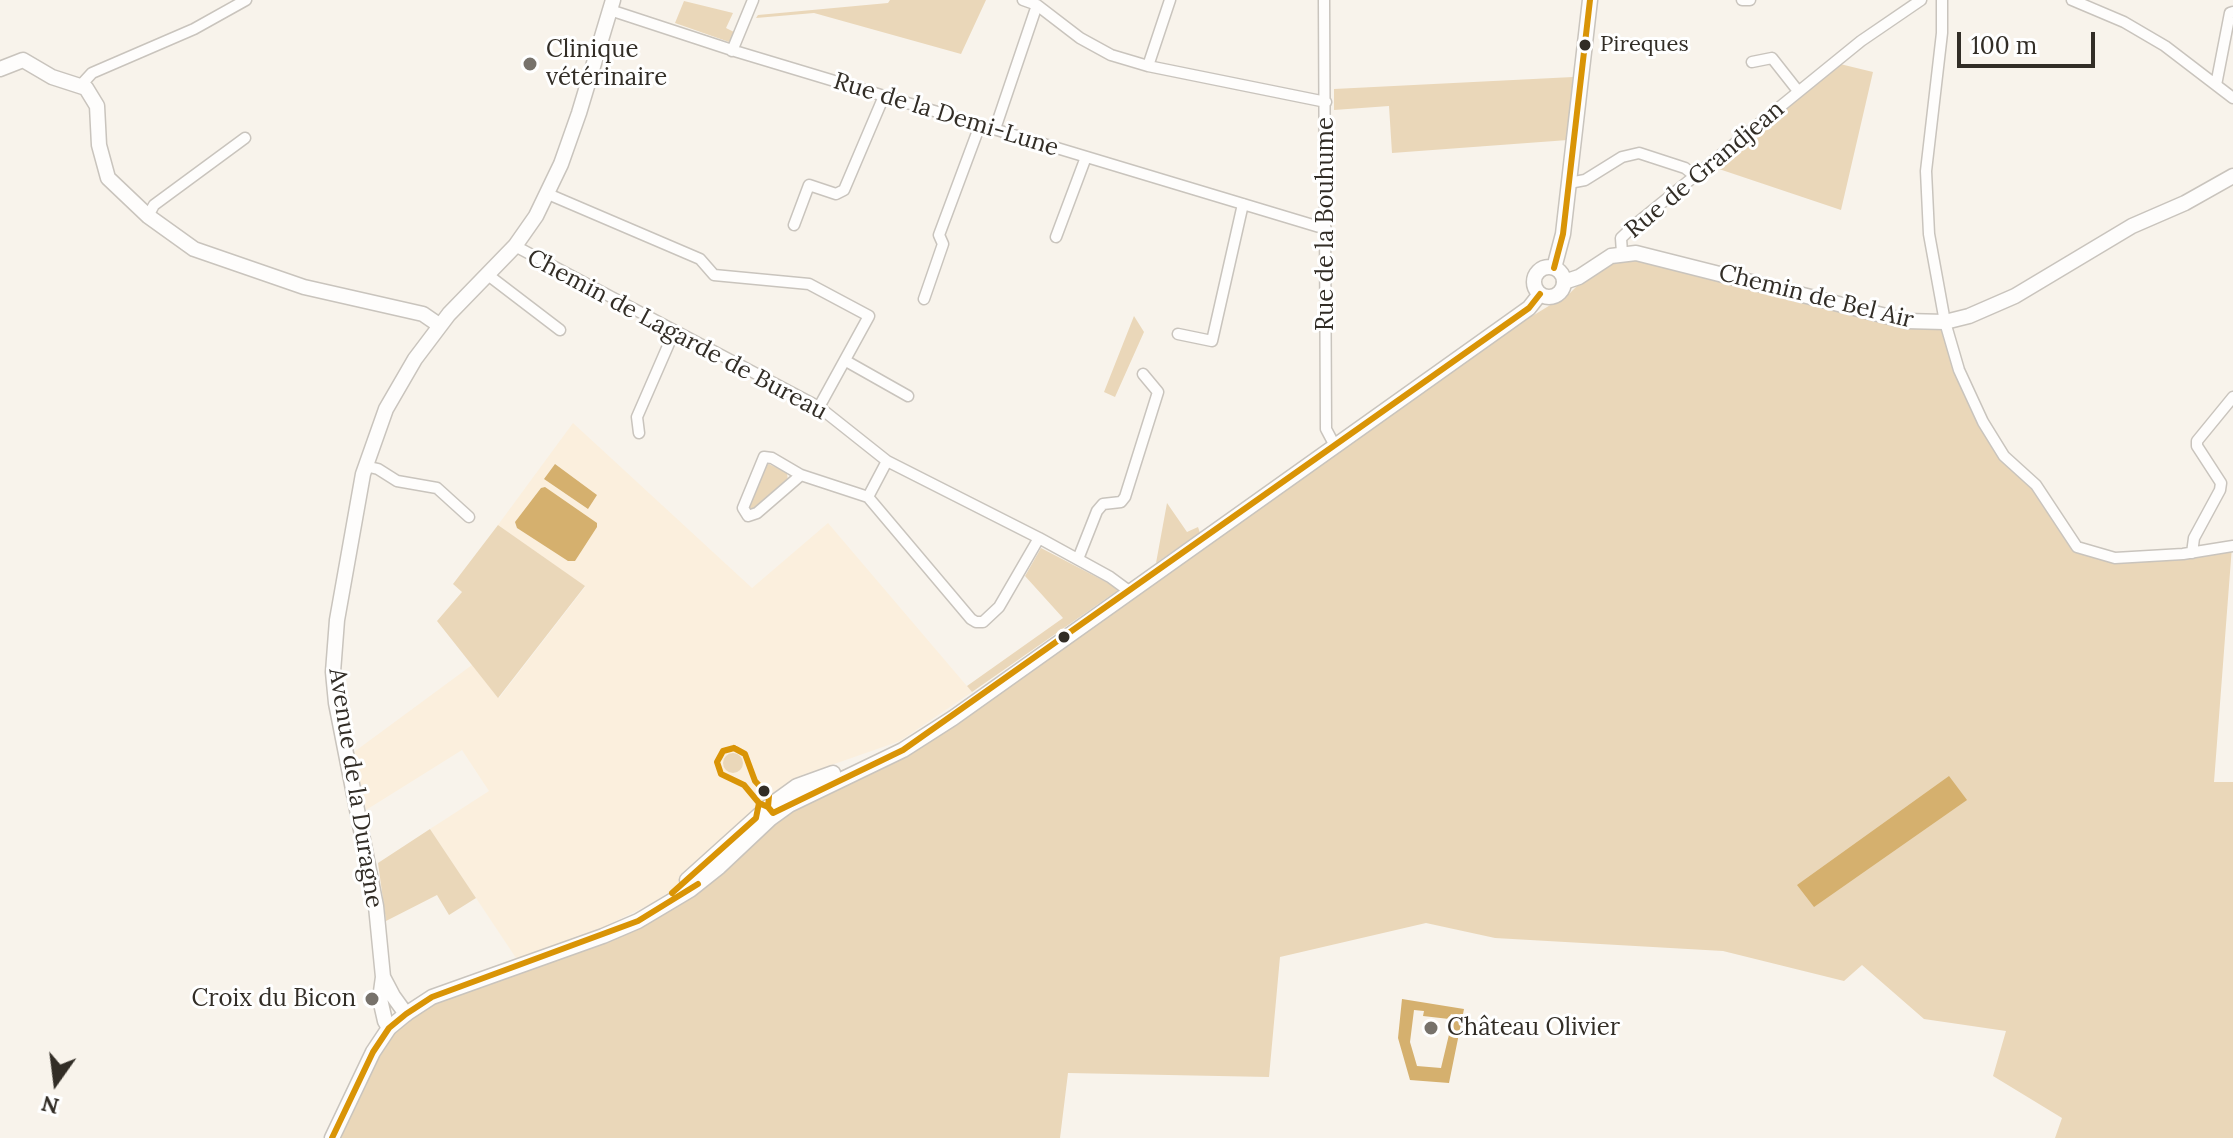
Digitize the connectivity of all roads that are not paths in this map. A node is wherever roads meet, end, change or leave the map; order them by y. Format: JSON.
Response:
{"nodes":[{"id":1,"x":246,"y":0,"type":"edge"},
{"id":2,"x":753,"y":0,"type":"edge"},
{"id":3,"x":1023,"y":0,"type":"edge"},
{"id":4,"x":1170,"y":0,"type":"edge"},
{"id":5,"x":1324,"y":0,"type":"edge"},
{"id":6,"x":1590,"y":0,"type":"edge"},
{"id":7,"x":1742,"y":0,"type":"edge"},
{"id":8,"x":1750,"y":0,"type":"edge"},
{"id":9,"x":1921,"y":0,"type":"edge"},
{"id":10,"x":1942,"y":0,"type":"edge"},
{"id":11,"x":2072,"y":0,"type":"edge"},
{"id":12,"x":611,"y":5,"type":"edge"},
{"id":13,"x":1037,"y":5,"type":"junction"},
{"id":14,"x":2233,"y":12,"type":"edge"},
{"id":15,"x":732,"y":51,"type":"junction"},
{"id":16,"x":1752,"y":62,"type":"dead end"},
{"id":17,"x":1148,"y":66,"type":"junction"},
{"id":18,"x":0,"y":69,"type":"edge"},
{"id":19,"x":81,"y":85,"type":"junction"},
{"id":20,"x":2216,"y":85,"type":"junction"},
{"id":21,"x":1798,"y":91,"type":"junction"},
{"id":22,"x":884,"y":96,"type":"junction"},
{"id":23,"x":2233,"y":98,"type":"edge"},
{"id":24,"x":1326,"y":102,"type":"junction"},
{"id":25,"x":980,"y":125,"type":"junction"},
{"id":26,"x":995,"y":129,"type":"junction"},
{"id":27,"x":245,"y":138,"type":"dead end"},
{"id":28,"x":1086,"y":157,"type":"junction"},
{"id":29,"x":1695,"y":176,"type":"junction"},
{"id":30,"x":2233,"y":176,"type":"edge"},
{"id":31,"x":1569,"y":183,"type":"junction"},
{"id":32,"x":548,"y":194,"type":"junction"},
{"id":33,"x":1243,"y":204,"type":"junction"},
{"id":34,"x":148,"y":216,"type":"junction"},
{"id":35,"x":794,"y":225,"type":"dead end"},
{"id":36,"x":1326,"y":229,"type":"junction"},
{"id":37,"x":1056,"y":237,"type":"dead end"},
{"id":38,"x":515,"y":246,"type":"junction"},
{"id":39,"x":1622,"y":253,"type":"junction"},
{"id":40,"x":1554,"y":268,"type":"junction"},
{"id":41,"x":488,"y":275,"type":"junction"},
{"id":42,"x":1564,"y":282,"type":"junction"},
{"id":43,"x":1540,"y":294,"type":"junction"},
{"id":44,"x":924,"y":299,"type":"dead end"},
{"id":45,"x":1945,"y":322,"type":"junction"},
{"id":46,"x":439,"y":325,"type":"junction"},
{"id":47,"x":560,"y":330,"type":"dead end"},
{"id":48,"x":674,"y":332,"type":"junction"},
{"id":49,"x":1178,"y":334,"type":"dead end"},
{"id":50,"x":846,"y":361,"type":"junction"},
{"id":51,"x":1143,"y":374,"type":"dead end"},
{"id":52,"x":908,"y":396,"type":"dead end"},
{"id":53,"x":2233,"y":397,"type":"edge"},
{"id":54,"x":819,"y":407,"type":"junction"},
{"id":55,"x":639,"y":433,"type":"dead end"},
{"id":56,"x":1335,"y":446,"type":"junction"},
{"id":57,"x":887,"y":461,"type":"junction"},
{"id":58,"x":365,"y":466,"type":"junction"},
{"id":59,"x":801,"y":475,"type":"junction"},
{"id":60,"x":868,"y":497,"type":"junction"},
{"id":61,"x":469,"y":517,"type":"dead end"},
{"id":62,"x":1039,"y":538,"type":"junction"},
{"id":63,"x":2233,"y":546,"type":"edge"},
{"id":64,"x":2192,"y":553,"type":"junction"},
{"id":65,"x":1078,"y":559,"type":"junction"},
{"id":66,"x":1129,"y":591,"type":"junction"},
{"id":67,"x":925,"y":734,"type":"junction"},
{"id":68,"x":607,"y":934,"type":"junction"},
{"id":69,"x":383,"y":977,"type":"junction"},
{"id":70,"x":406,"y":1014,"type":"junction"},
{"id":71,"x":389,"y":1028,"type":"junction"},
{"id":72,"x":332,"y":1138,"type":"edge"}],
"edges":[{"from":1,"to":19,"type":"street"},
{"from":2,"to":15,"type":"street"},
{"from":3,"to":13,"type":"street"},
{"from":4,"to":17,"type":"street"},
{"from":5,"to":24,"type":"street","name":"Rue de la Bouhume"},
{"from":6,"to":31,"type":"street"},
{"from":7,"to":8,"type":"street"},
{"from":9,"to":21,"type":"street","name":"Rue de Grandjean"},
{"from":10,"to":45,"type":"street"},
{"from":11,"to":20,"type":"street"},
{"from":12,"to":15,"type":"street","name":"Rue de la Demi-Lune"},
{"from":12,"to":32,"type":"street","name":"Avenue de la Duragne"},
{"from":13,"to":17,"type":"street"},
{"from":13,"to":26,"type":"street"},
{"from":14,"to":20,"type":"street"},
{"from":15,"to":22,"type":"street","name":"Rue de la Demi-Lune"},
{"from":16,"to":21,"type":"street","name":"Rue de Grandjean"},
{"from":17,"to":24,"type":"street"},
{"from":18,"to":19,"type":"street"},
{"from":19,"to":34,"type":"street"},
{"from":20,"to":23,"type":"street"},
{"from":21,"to":29,"type":"street","name":"Rue de Grandjean"},
{"from":22,"to":25,"type":"street","name":"Rue de la Demi-Lune"},
{"from":22,"to":35,"type":"street"},
{"from":24,"to":36,"type":"street","name":"Rue de la Bouhume"},
{"from":25,"to":26,"type":"street","name":"Rue de la Demi-Lune"},
{"from":25,"to":44,"type":"street"},
{"from":26,"to":28,"type":"street","name":"Rue de la Demi-Lune"},
{"from":27,"to":34,"type":"street"},
{"from":28,"to":33,"type":"street","name":"Rue de la Demi-Lune"},
{"from":28,"to":37,"type":"street"},
{"from":29,"to":31,"type":"street"},
{"from":29,"to":39,"type":"street","name":"Rue de Grandjean"},
{"from":30,"to":45,"type":"street","name":"Chemin de Bel Air"},
{"from":31,"to":40,"type":"street"},
{"from":32,"to":38,"type":"street","name":"Avenue de la Duragne"},
{"from":32,"to":50,"type":"street"},
{"from":33,"to":36,"type":"street","name":"Rue de la Demi-Lune"},
{"from":33,"to":49,"type":"street"},
{"from":34,"to":46,"type":"street"},
{"from":36,"to":56,"type":"street","name":"Rue de la Bouhume"},
{"from":38,"to":41,"type":"street","name":"Avenue de la Duragne"},
{"from":38,"to":48,"type":"street","name":"Chemin de Lagarde de Bureau"},
{"from":39,"to":42,"type":"street"},
{"from":39,"to":45,"type":"street","name":"Chemin de Bel Air"},
{"from":40,"to":42,"type":"street"},
{"from":40,"to":43,"type":"street"},
{"from":41,"to":46,"type":"street","name":"Avenue de la Duragne"},
{"from":41,"to":47,"type":"street"},
{"from":42,"to":43,"type":"street"},
{"from":43,"to":56,"type":"street"},
{"from":45,"to":64,"type":"street"},
{"from":46,"to":58,"type":"street","name":"Avenue de la Duragne"},
{"from":48,"to":54,"type":"street","name":"Chemin de Lagarde de Bureau"},
{"from":48,"to":55,"type":"street"},
{"from":50,"to":52,"type":"street"},
{"from":50,"to":54,"type":"street"},
{"from":51,"to":65,"type":"street"},
{"from":53,"to":64,"type":"street"},
{"from":54,"to":57,"type":"street","name":"Chemin de Lagarde de Bureau"},
{"from":56,"to":66,"type":"street"},
{"from":57,"to":60,"type":"street"},
{"from":57,"to":62,"type":"street","name":"Chemin de Lagarde de Bureau"},
{"from":58,"to":61,"type":"street"},
{"from":58,"to":69,"type":"street","name":"Avenue de la Duragne"},
{"from":59,"to":59,"type":"street"},
{"from":59,"to":60,"type":"street"},
{"from":60,"to":62,"type":"street"},
{"from":62,"to":65,"type":"street","name":"Chemin de Lagarde de Bureau"},
{"from":63,"to":64,"type":"street"},
{"from":65,"to":66,"type":"street","name":"Chemin de Lagarde de Bureau"},
{"from":66,"to":67,"type":"street"},
{"from":67,"to":68,"type":"street"},
{"from":67,"to":68,"type":"street"},
{"from":68,"to":70,"type":"street"},
{"from":69,"to":70,"type":"street","name":"Avenue de la Duragne"},
{"from":69,"to":71,"type":"street","name":"Avenue de la Duragne"},
{"from":70,"to":71,"type":"street"},
{"from":71,"to":72,"type":"street"}]}
